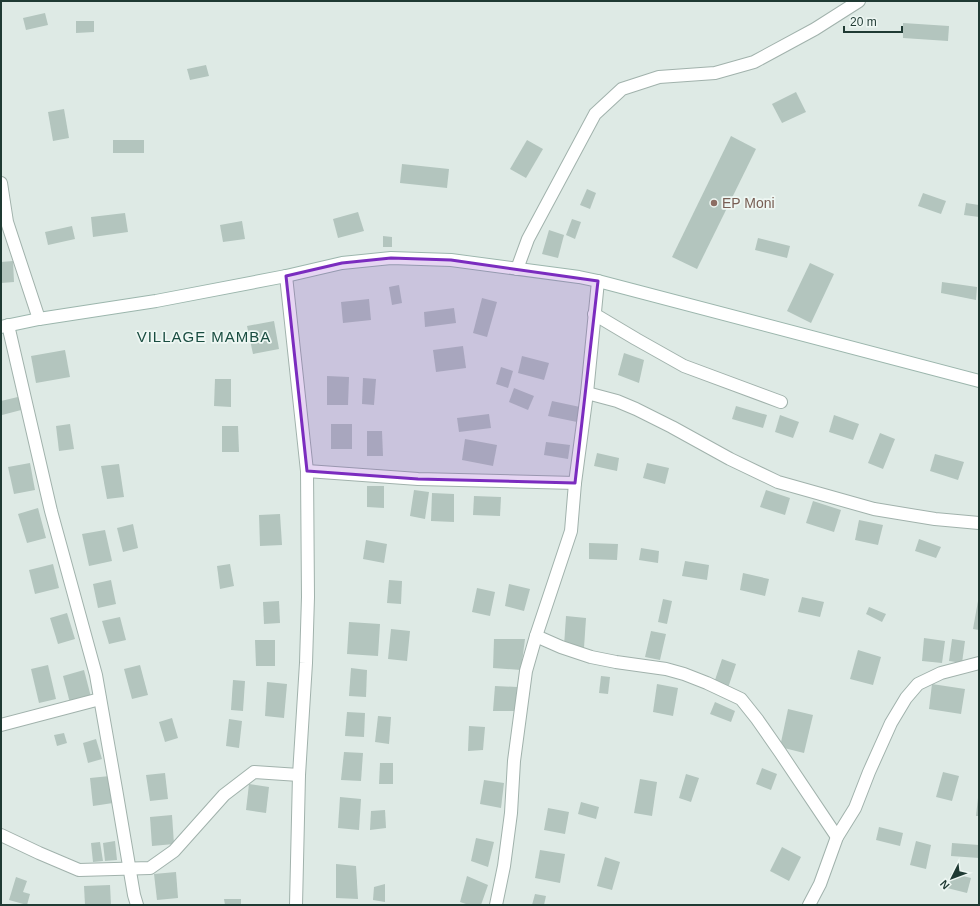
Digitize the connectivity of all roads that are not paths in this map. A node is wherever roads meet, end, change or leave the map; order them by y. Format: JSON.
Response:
{"nodes":[{"id":1,"x":859,"y":1,"type":"edge"},
{"id":2,"x":1,"y":183,"type":"edge"},
{"id":3,"x":517,"y":269,"type":"junction"},
{"id":4,"x":286,"y":276,"type":"junction"},
{"id":5,"x":598,"y":281,"type":"junction"},
{"id":6,"x":594,"y":314,"type":"junction"},
{"id":7,"x":39,"y":319,"type":"junction"},
{"id":8,"x":4,"y":326,"type":"edge"},
{"id":9,"x":979,"y":381,"type":"edge"},
{"id":10,"x":587,"y":393,"type":"junction"},
{"id":11,"x":781,"y":402,"type":"dead end"},
{"id":12,"x":307,"y":471,"type":"junction"},
{"id":13,"x":575,"y":483,"type":"junction"},
{"id":14,"x":979,"y":523,"type":"edge"},
{"id":15,"x":536,"y":636,"type":"junction"},
{"id":16,"x":979,"y":663,"type":"edge"},
{"id":17,"x":100,"y":699,"type":"junction"},
{"id":18,"x":1,"y":725,"type":"edge"},
{"id":19,"x":299,"y":775,"type":"junction"},
{"id":20,"x":1,"y":835,"type":"edge"},
{"id":21,"x":838,"y":837,"type":"junction"},
{"id":22,"x":130,"y":869,"type":"junction"},
{"id":23,"x":137,"y":905,"type":"edge"},
{"id":24,"x":296,"y":905,"type":"edge"},
{"id":25,"x":496,"y":905,"type":"edge"},
{"id":26,"x":809,"y":905,"type":"edge"}],
"edges":[{"from":1,"to":3,"type":"street"},
{"from":2,"to":7,"type":"street"},
{"from":3,"to":4,"type":"street"},
{"from":3,"to":5,"type":"street"},
{"from":4,"to":7,"type":"street"},
{"from":4,"to":12,"type":"street"},
{"from":5,"to":6,"type":"street"},
{"from":5,"to":9,"type":"street"},
{"from":6,"to":10,"type":"street"},
{"from":6,"to":11,"type":"street"},
{"from":7,"to":8,"type":"street"},
{"from":8,"to":17,"type":"street"},
{"from":10,"to":13,"type":"street"},
{"from":10,"to":14,"type":"street"},
{"from":12,"to":13,"type":"street"},
{"from":12,"to":19,"type":"street"},
{"from":13,"to":15,"type":"street"},
{"from":15,"to":21,"type":"street"},
{"from":15,"to":25,"type":"street"},
{"from":16,"to":21,"type":"street"},
{"from":17,"to":18,"type":"street"},
{"from":17,"to":22,"type":"street"},
{"from":19,"to":22,"type":"street"},
{"from":19,"to":24,"type":"street"},
{"from":20,"to":22,"type":"street"},
{"from":21,"to":26,"type":"street"},
{"from":22,"to":23,"type":"street"}]}
